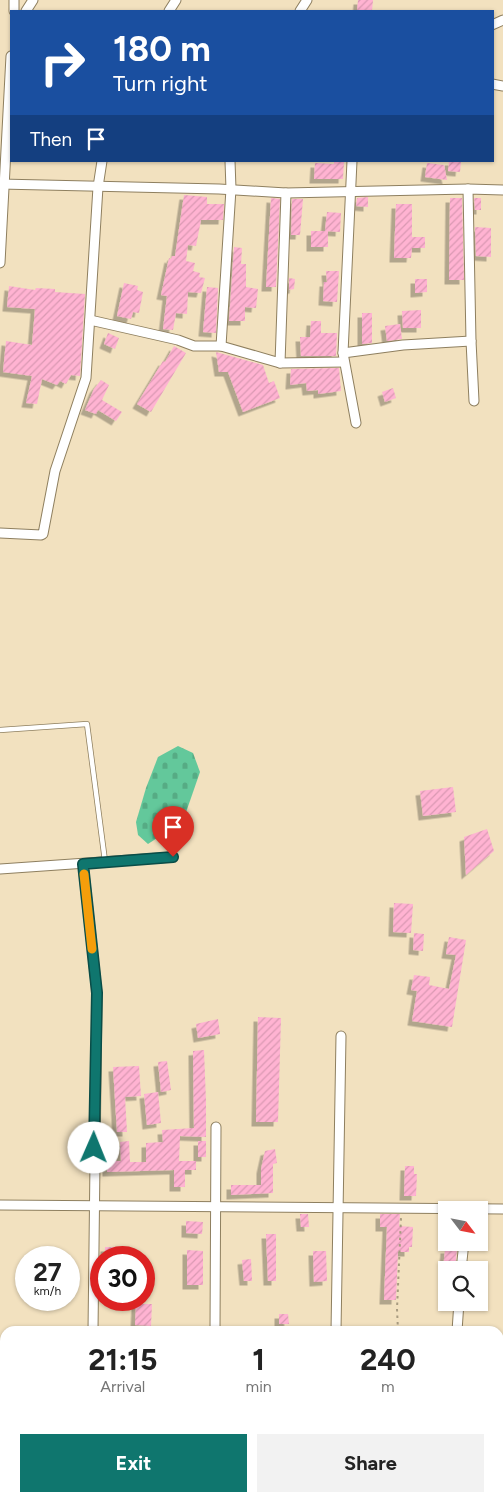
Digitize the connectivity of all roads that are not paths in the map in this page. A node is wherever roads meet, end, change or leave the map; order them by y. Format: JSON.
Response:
{"nodes":[{"id":1,"x":10,"y":66,"type":"edge"},
{"id":2,"x":7,"y":98,"type":"edge"},
{"id":3,"x":102,"y":162,"type":"edge"},
{"id":4,"x":230,"y":162,"type":"edge"},
{"id":5,"x":352,"y":162,"type":"edge"},
{"id":6,"x":2,"y":184,"type":"edge"},
{"id":7,"x":98,"y":187,"type":"junction"},
{"id":8,"x":468,"y":189,"type":"junction"},
{"id":9,"x":232,"y":190,"type":"junction"},
{"id":10,"x":503,"y":190,"type":"edge"},
{"id":11,"x":350,"y":191,"type":"junction"},
{"id":12,"x":286,"y":193,"type":"junction"},
{"id":13,"x":0,"y":263,"type":"edge"},
{"id":14,"x":90,"y":320,"type":"junction"},
{"id":15,"x":470,"y":341,"type":"junction"},
{"id":16,"x":221,"y":346,"type":"junction"},
{"id":17,"x":343,"y":358,"type":"junction"},
{"id":18,"x":280,"y":363,"type":"junction"},
{"id":19,"x":474,"y":401,"type":"dead end"},
{"id":20,"x":356,"y":423,"type":"dead end"},
{"id":21,"x":0,"y":533,"type":"edge"},
{"id":22,"x":0,"y":730,"type":"edge"},
{"id":23,"x":173,"y":857,"type":"dead end"},
{"id":24,"x":105,"y":862,"type":"junction"},
{"id":25,"x":83,"y":864,"type":"junction"},
{"id":26,"x":0,"y":869,"type":"edge"},
{"id":27,"x":341,"y":1036,"type":"dead end"},
{"id":28,"x":216,"y":1127,"type":"dead end"},
{"id":29,"x":0,"y":1205,"type":"edge"},
{"id":30,"x":94,"y":1206,"type":"junction"},
{"id":31,"x":215,"y":1206,"type":"junction"},
{"id":32,"x":338,"y":1207,"type":"junction"},
{"id":33,"x":438,"y":1209,"type":"edge"},
{"id":34,"x":488,"y":1209,"type":"edge"},
{"id":35,"x":503,"y":1209,"type":"edge"},
{"id":36,"x":458,"y":1311,"type":"edge"},
{"id":37,"x":93,"y":1326,"type":"edge"},
{"id":38,"x":215,"y":1326,"type":"edge"},
{"id":39,"x":336,"y":1326,"type":"edge"},
{"id":40,"x":457,"y":1326,"type":"edge"}],
"edges":[{"from":1,"to":2,"type":"street"},
{"from":2,"to":6,"type":"street"},
{"from":3,"to":7,"type":"street"},
{"from":4,"to":9,"type":"street"},
{"from":5,"to":11,"type":"street"},
{"from":6,"to":7,"type":"street"},
{"from":6,"to":13,"type":"street"},
{"from":7,"to":9,"type":"street"},
{"from":7,"to":14,"type":"street"},
{"from":8,"to":10,"type":"street"},
{"from":8,"to":11,"type":"street"},
{"from":8,"to":15,"type":"street"},
{"from":9,"to":12,"type":"street"},
{"from":9,"to":16,"type":"street"},
{"from":11,"to":12,"type":"street"},
{"from":11,"to":17,"type":"street"},
{"from":12,"to":18,"type":"street"},
{"from":14,"to":16,"type":"street"},
{"from":14,"to":21,"type":"street"},
{"from":15,"to":17,"type":"street"},
{"from":15,"to":19,"type":"street"},
{"from":16,"to":18,"type":"street"},
{"from":17,"to":18,"type":"street"},
{"from":17,"to":20,"type":"street"},
{"from":22,"to":24,"type":"lane"},
{"from":23,"to":24,"type":"street"},
{"from":24,"to":25,"type":"street"},
{"from":25,"to":26,"type":"street"},
{"from":25,"to":30,"type":"street"},
{"from":27,"to":32,"type":"street"},
{"from":28,"to":31,"type":"street"},
{"from":29,"to":30,"type":"street"},
{"from":30,"to":31,"type":"street"},
{"from":30,"to":37,"type":"street"},
{"from":31,"to":32,"type":"street"},
{"from":31,"to":38,"type":"street"},
{"from":32,"to":33,"type":"street"},
{"from":32,"to":39,"type":"street"},
{"from":34,"to":35,"type":"street"},
{"from":36,"to":40,"type":"street"}]}
